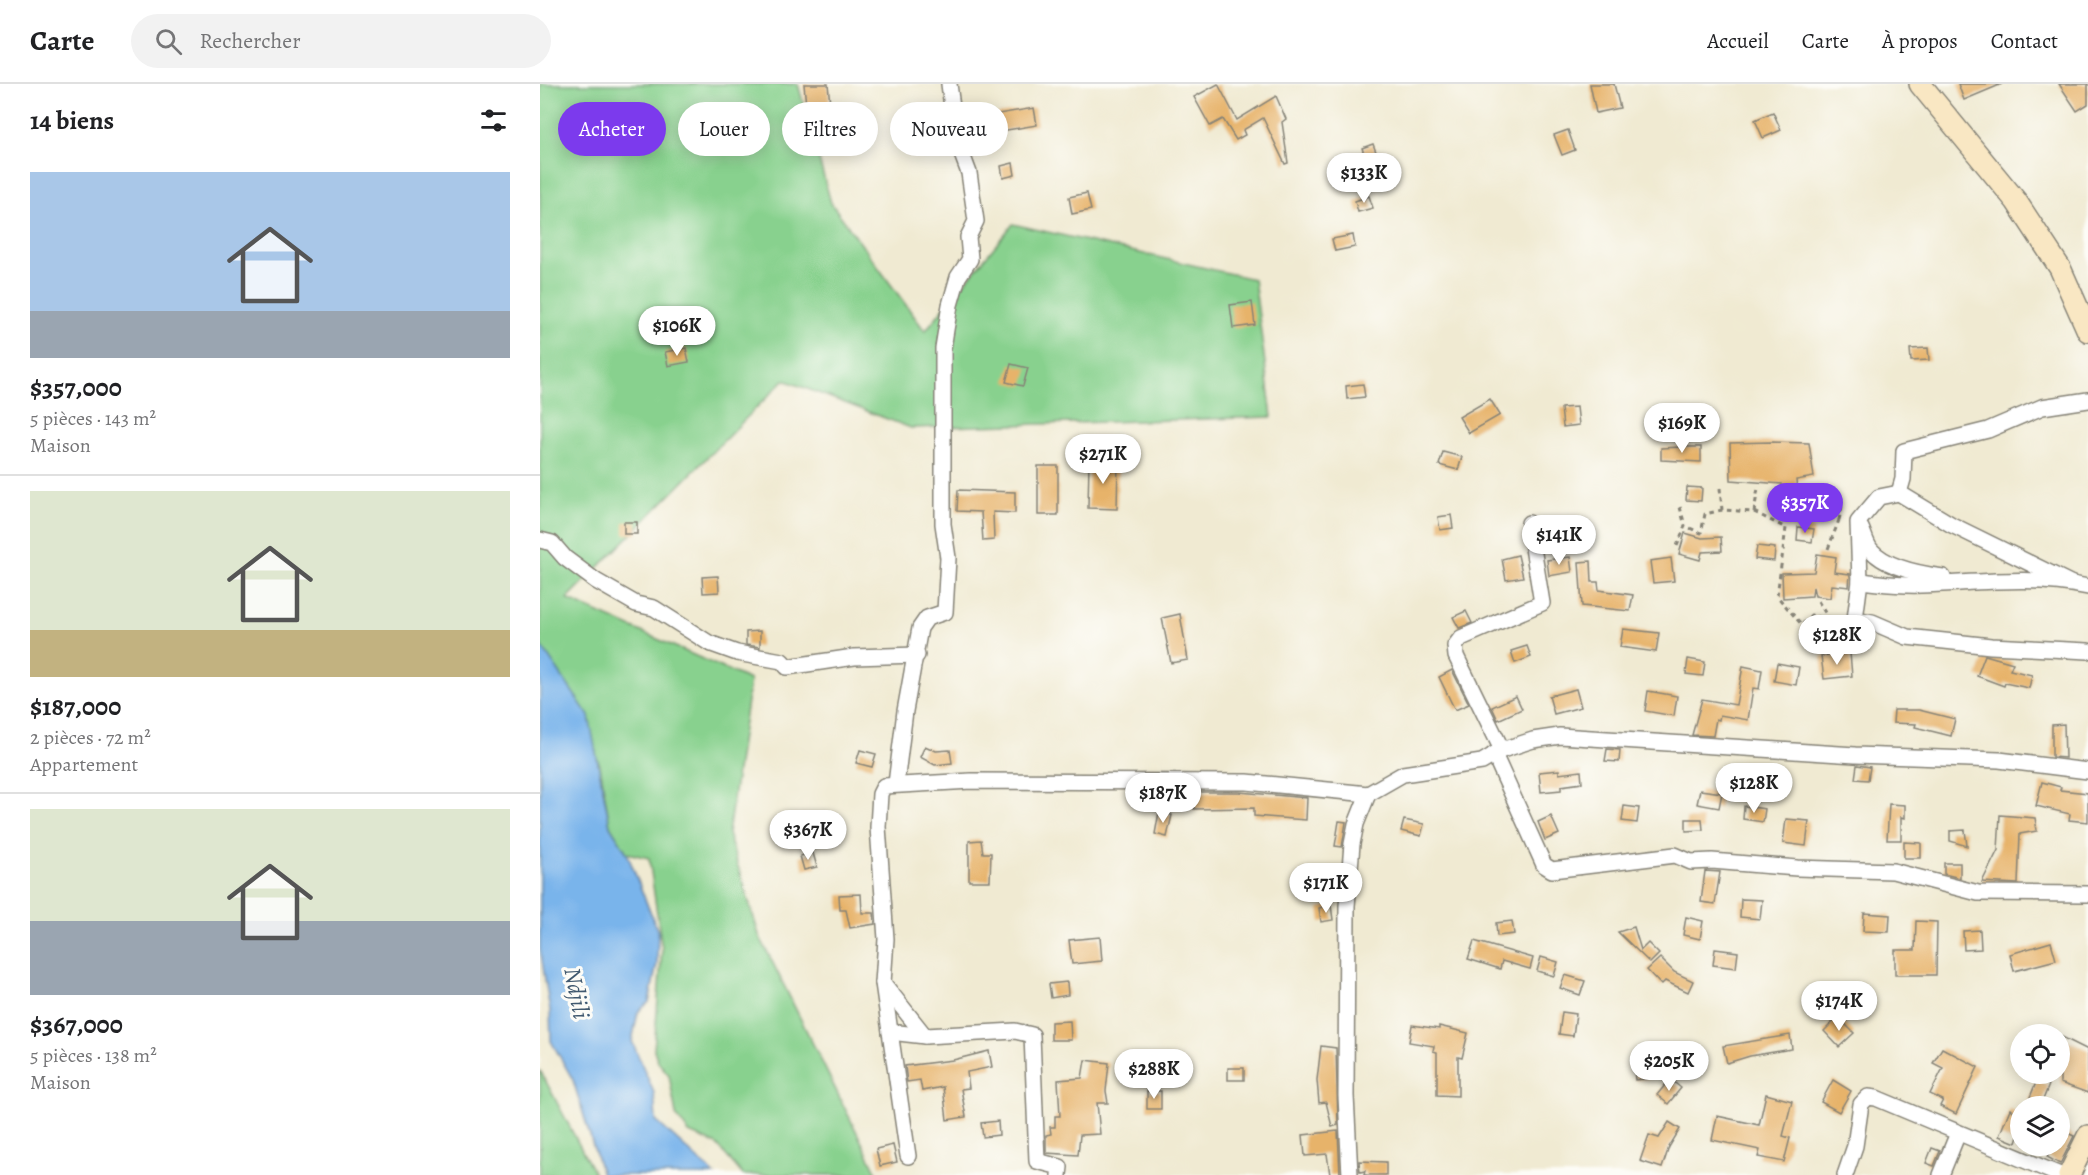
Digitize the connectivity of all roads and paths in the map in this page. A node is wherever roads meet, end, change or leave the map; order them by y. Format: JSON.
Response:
{"nodes":[{"id":1,"x":949,"y":84,"type":"edge"},
{"id":2,"x":1920,"y":84,"type":"edge"},
{"id":3,"x":2088,"y":331,"type":"edge"},
{"id":4,"x":2088,"y":400,"type":"edge"},
{"id":5,"x":1720,"y":488,"type":"dead end"},
{"id":6,"x":1758,"y":488,"type":"dead end"},
{"id":7,"x":1899,"y":493,"type":"junction"},
{"id":8,"x":1842,"y":506,"type":"dead end"},
{"id":9,"x":1680,"y":507,"type":"dead end"},
{"id":10,"x":1722,"y":510,"type":"junction"},
{"id":11,"x":1754,"y":512,"type":"junction"},
{"id":12,"x":1839,"y":519,"type":"junction"},
{"id":13,"x":1858,"y":522,"type":"junction"},
{"id":14,"x":1529,"y":523,"type":"dead end"},
{"id":15,"x":1686,"y":526,"type":"junction"},
{"id":16,"x":540,"y":540,"type":"edge"},
{"id":17,"x":1677,"y":546,"type":"dead end"},
{"id":18,"x":1828,"y":549,"type":"dead end"},
{"id":19,"x":1860,"y":580,"type":"junction"},
{"id":20,"x":1976,"y":582,"type":"junction"},
{"id":21,"x":2070,"y":583,"type":"junction"},
{"id":22,"x":2088,"y":587,"type":"edge"},
{"id":23,"x":1818,"y":601,"type":"dead end"},
{"id":24,"x":1854,"y":619,"type":"junction"},
{"id":25,"x":1830,"y":621,"type":"junction"},
{"id":26,"x":2088,"y":651,"type":"edge"},
{"id":27,"x":917,"y":655,"type":"junction"},
{"id":28,"x":1498,"y":752,"type":"junction"},
{"id":29,"x":2088,"y":771,"type":"edge"},
{"id":30,"x":896,"y":784,"type":"junction"},
{"id":31,"x":1368,"y":794,"type":"junction"},
{"id":32,"x":2088,"y":894,"type":"edge"},
{"id":33,"x":884,"y":983,"type":"junction"},
{"id":34,"x":890,"y":1032,"type":"junction"},
{"id":35,"x":925,"y":1036,"type":"junction"},
{"id":36,"x":1958,"y":1133,"type":"junction"},
{"id":37,"x":2088,"y":1136,"type":"edge"},
{"id":38,"x":908,"y":1156,"type":"dead end"},
{"id":39,"x":1059,"y":1175,"type":"edge"},
{"id":40,"x":1350,"y":1175,"type":"edge"},
{"id":41,"x":1845,"y":1175,"type":"edge"},
{"id":42,"x":1941,"y":1175,"type":"edge"},
{"id":43,"x":2060,"y":1175,"type":"edge"},
{"id":44,"x":2069,"y":1175,"type":"edge"}],
"edges":[{"from":1,"to":27,"type":"street"},
{"from":2,"to":3,"type":"street"},
{"from":4,"to":7,"type":"street"},
{"from":5,"to":10,"type":"path"},
{"from":6,"to":11,"type":"path"},
{"from":7,"to":13,"type":"street"},
{"from":7,"to":21,"type":"street"},
{"from":8,"to":12,"type":"path"},
{"from":9,"to":15,"type":"path"},
{"from":10,"to":11,"type":"path"},
{"from":10,"to":15,"type":"path"},
{"from":11,"to":25,"type":"path"},
{"from":12,"to":13,"type":"path"},
{"from":12,"to":18,"type":"path"},
{"from":13,"to":19,"type":"street"},
{"from":13,"to":20,"type":"street"},
{"from":14,"to":28,"type":"street"},
{"from":15,"to":17,"type":"path"},
{"from":16,"to":27,"type":"street"},
{"from":19,"to":20,"type":"street"},
{"from":19,"to":24,"type":"street"},
{"from":20,"to":21,"type":"street"},
{"from":21,"to":22,"type":"street"},
{"from":23,"to":25,"type":"path"},
{"from":24,"to":25,"type":"path"},
{"from":24,"to":26,"type":"street"},
{"from":27,"to":30,"type":"street"},
{"from":28,"to":29,"type":"street"},
{"from":28,"to":31,"type":"street"},
{"from":28,"to":32,"type":"street"},
{"from":30,"to":31,"type":"street"},
{"from":30,"to":33,"type":"street"},
{"from":31,"to":40,"type":"street"},
{"from":33,"to":34,"type":"street"},
{"from":33,"to":35,"type":"street"},
{"from":34,"to":35,"type":"street"},
{"from":34,"to":38,"type":"street"},
{"from":35,"to":39,"type":"street"},
{"from":36,"to":41,"type":"street"},
{"from":36,"to":42,"type":"street"},
{"from":36,"to":43,"type":"street"},
{"from":37,"to":44,"type":"street"}]}
